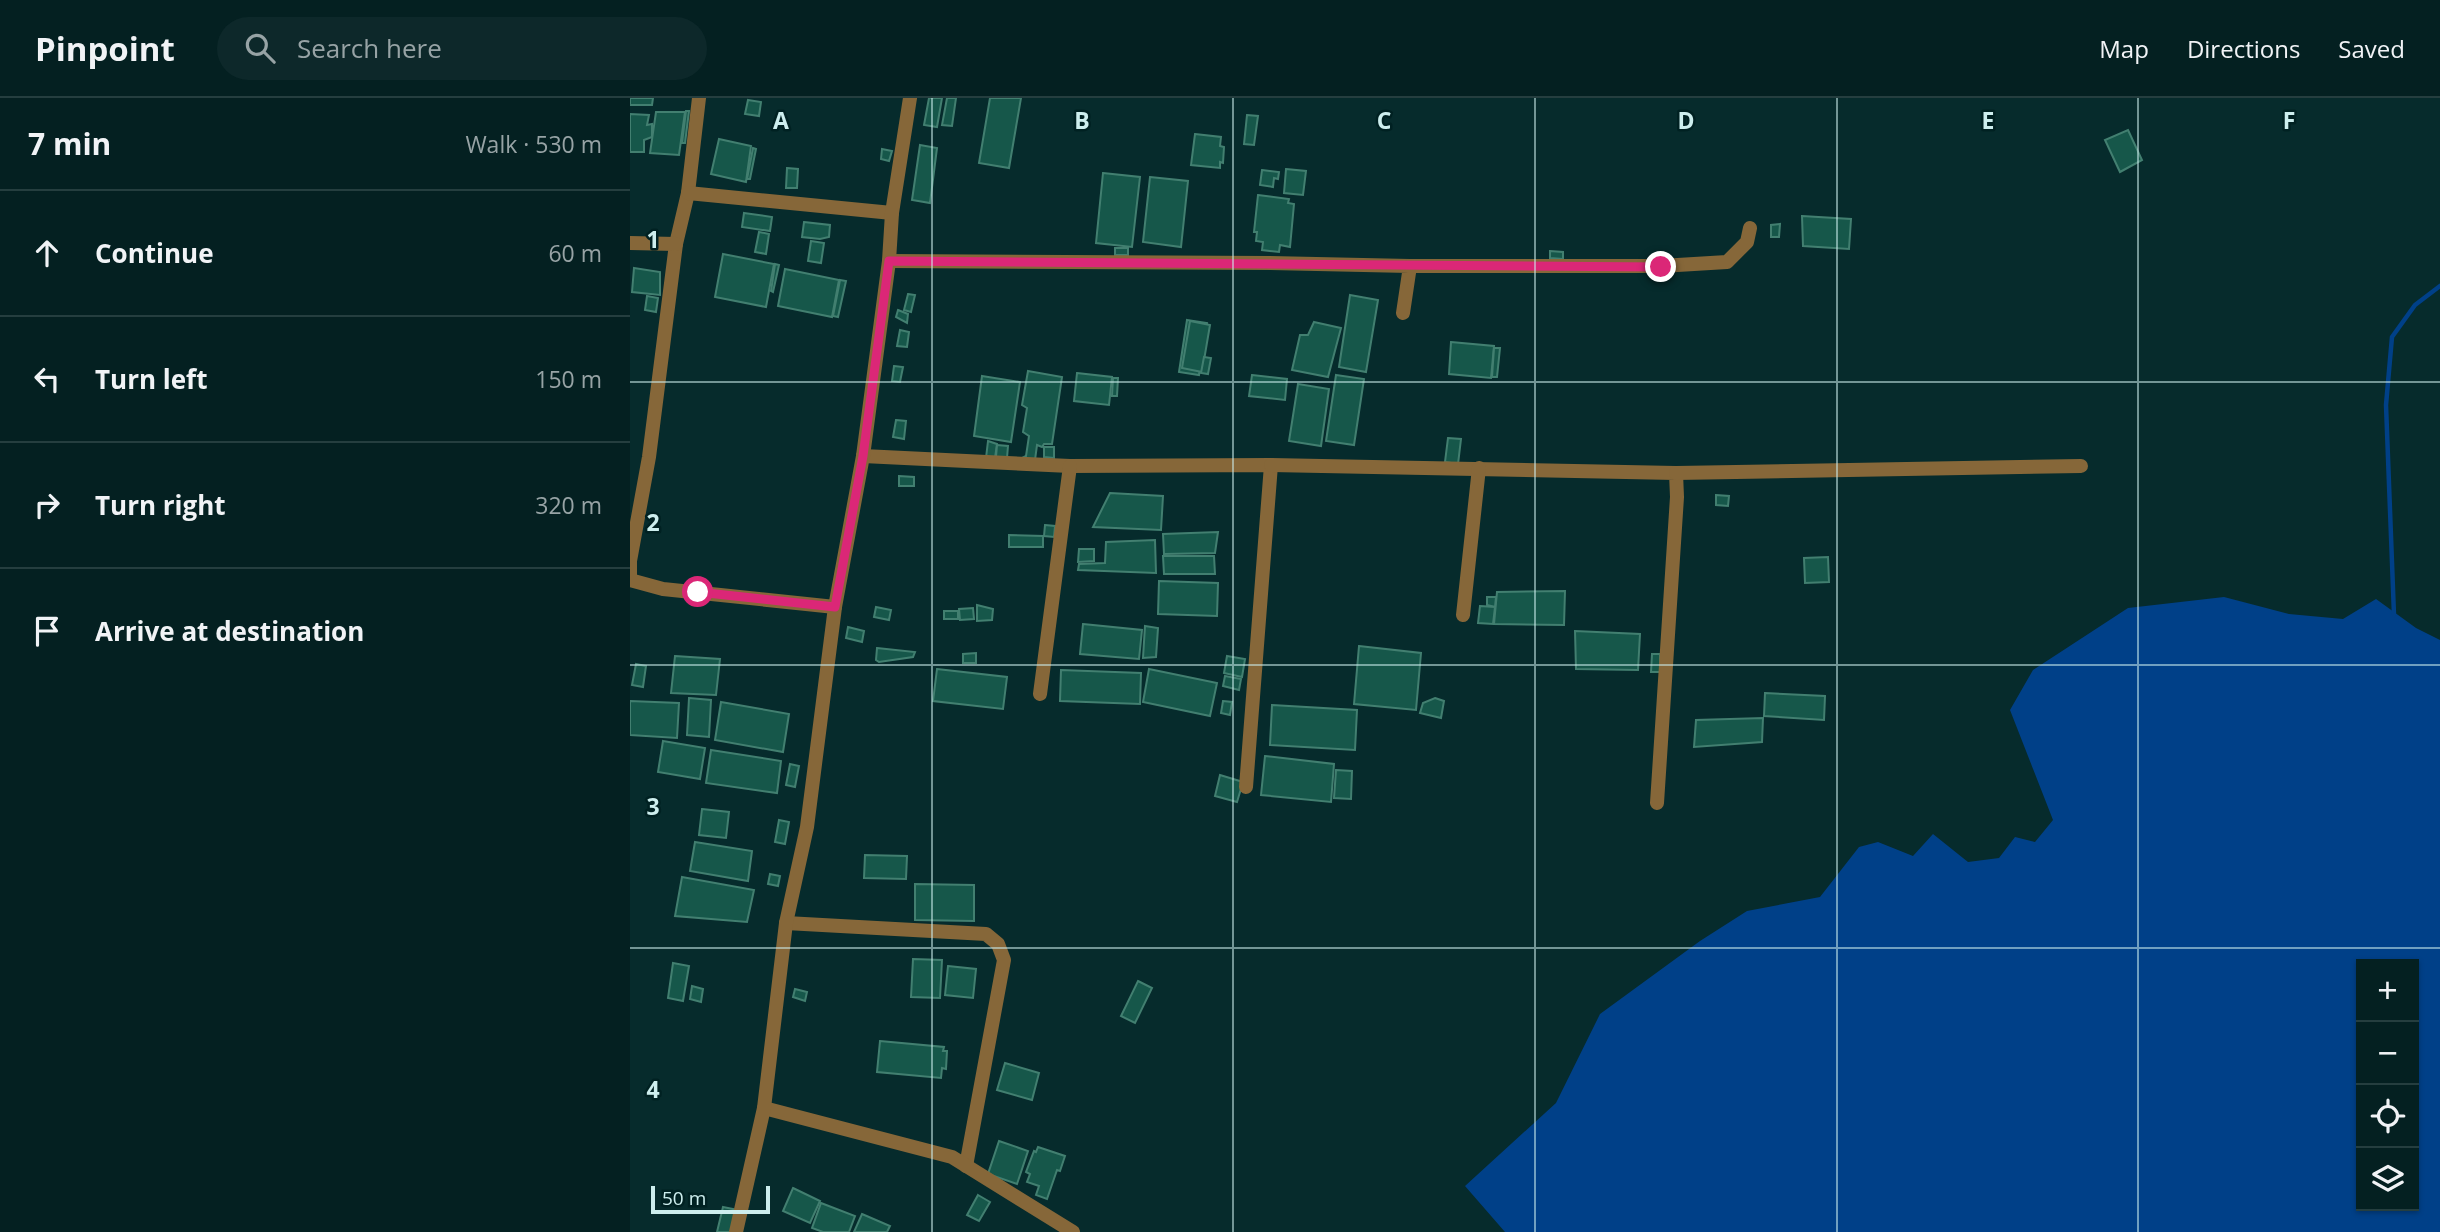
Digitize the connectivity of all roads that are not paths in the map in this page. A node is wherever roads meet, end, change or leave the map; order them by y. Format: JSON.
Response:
{"nodes":[{"id":1,"x":699,"y":98,"type":"edge"},
{"id":2,"x":910,"y":98,"type":"edge"},
{"id":3,"x":688,"y":193,"type":"junction"},
{"id":4,"x":892,"y":213,"type":"junction"},
{"id":5,"x":1750,"y":228,"type":"dead end"},
{"id":6,"x":630,"y":243,"type":"edge"},
{"id":7,"x":676,"y":244,"type":"junction"},
{"id":8,"x":889,"y":261,"type":"junction"},
{"id":9,"x":1410,"y":266,"type":"junction"},
{"id":10,"x":1403,"y":313,"type":"dead end"},
{"id":11,"x":863,"y":456,"type":"junction"},
{"id":12,"x":1271,"y":465,"type":"junction"},
{"id":13,"x":1070,"y":466,"type":"junction"},
{"id":14,"x":2081,"y":466,"type":"dead end"},
{"id":15,"x":1479,"y":468,"type":"junction"},
{"id":16,"x":1676,"y":473,"type":"junction"},
{"id":17,"x":630,"y":581,"type":"edge"},
{"id":18,"x":835,"y":607,"type":"junction"},
{"id":19,"x":1463,"y":615,"type":"dead end"},
{"id":20,"x":1040,"y":694,"type":"dead end"},
{"id":21,"x":1246,"y":787,"type":"dead end"},
{"id":22,"x":1657,"y":803,"type":"dead end"},
{"id":23,"x":786,"y":923,"type":"junction"},
{"id":24,"x":764,"y":1108,"type":"junction"},
{"id":25,"x":966,"y":1166,"type":"junction"},
{"id":26,"x":736,"y":1232,"type":"edge"},
{"id":27,"x":1073,"y":1232,"type":"edge"}],
"edges":[{"from":1,"to":3,"type":"street"},
{"from":2,"to":4,"type":"street"},
{"from":3,"to":4,"type":"street"},
{"from":3,"to":7,"type":"street"},
{"from":4,"to":8,"type":"street"},
{"from":5,"to":9,"type":"street"},
{"from":6,"to":7,"type":"street"},
{"from":7,"to":17,"type":"street"},
{"from":8,"to":9,"type":"street"},
{"from":8,"to":11,"type":"street"},
{"from":9,"to":10,"type":"street"},
{"from":11,"to":13,"type":"street"},
{"from":11,"to":18,"type":"street"},
{"from":12,"to":13,"type":"street"},
{"from":12,"to":15,"type":"street"},
{"from":12,"to":21,"type":"street"},
{"from":13,"to":20,"type":"street"},
{"from":14,"to":16,"type":"street"},
{"from":15,"to":16,"type":"street"},
{"from":15,"to":19,"type":"street"},
{"from":16,"to":22,"type":"street"},
{"from":17,"to":18,"type":"street"},
{"from":18,"to":23,"type":"street"},
{"from":23,"to":24,"type":"street"},
{"from":23,"to":25,"type":"street"},
{"from":24,"to":25,"type":"street"},
{"from":24,"to":26,"type":"street"},
{"from":25,"to":27,"type":"street"}]}
